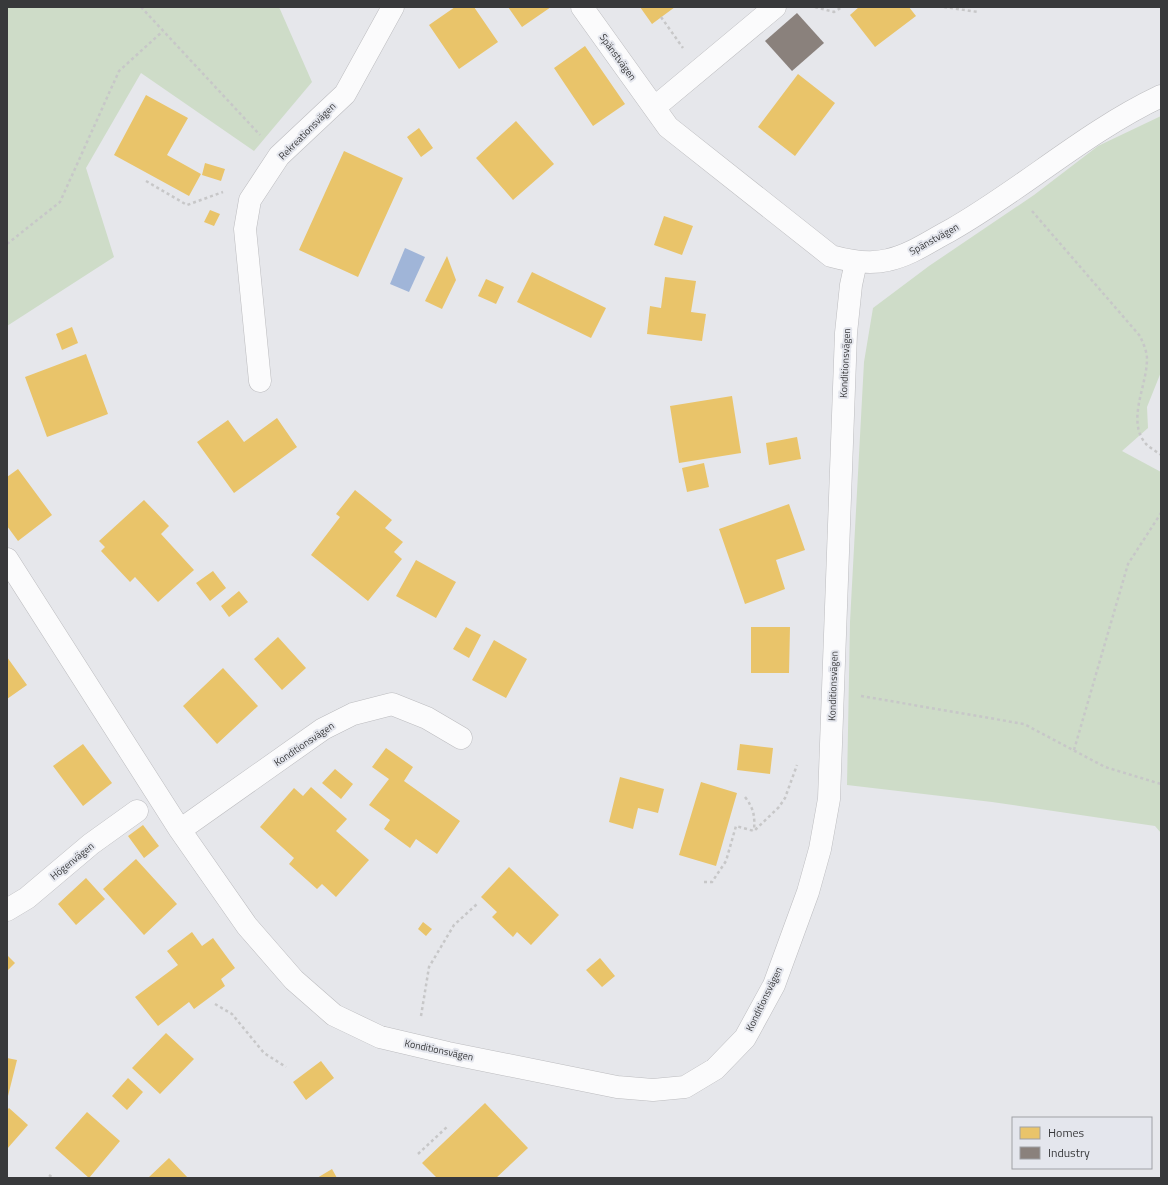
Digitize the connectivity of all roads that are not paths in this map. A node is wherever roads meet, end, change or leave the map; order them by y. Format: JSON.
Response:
{"nodes":[{"id":1,"x":393,"y":7,"type":"edge"},
{"id":2,"x":582,"y":7,"type":"edge"},
{"id":3,"x":776,"y":7,"type":"edge"},
{"id":4,"x":1161,"y":96,"type":"edge"},
{"id":5,"x":655,"y":107,"type":"junction"},
{"id":6,"x":856,"y":262,"type":"junction"},
{"id":7,"x":260,"y":381,"type":"dead end"},
{"id":8,"x":7,"y":559,"type":"edge"},
{"id":9,"x":461,"y":738,"type":"dead end"},
{"id":10,"x":137,"y":812,"type":"dead end"},
{"id":11,"x":180,"y":830,"type":"junction"},
{"id":12,"x":7,"y":910,"type":"edge"}],
"edges":[{"from":1,"to":7,"type":"street","name":"Rekreationsvägen"},
{"from":2,"to":5,"type":"street","name":"Spänstvägen"},
{"from":3,"to":5,"type":"street"},
{"from":4,"to":6,"type":"street","name":"Spänstvägen"},
{"from":5,"to":6,"type":"street","name":"Spänstvägen"},
{"from":6,"to":11,"type":"street","name":"Konditionsvägen"},
{"from":8,"to":11,"type":"street","name":"Konditionsvägen"},
{"from":9,"to":11,"type":"street","name":"Konditionsvägen"},
{"from":10,"to":12,"type":"street","name":"Högenvägen"}]}
